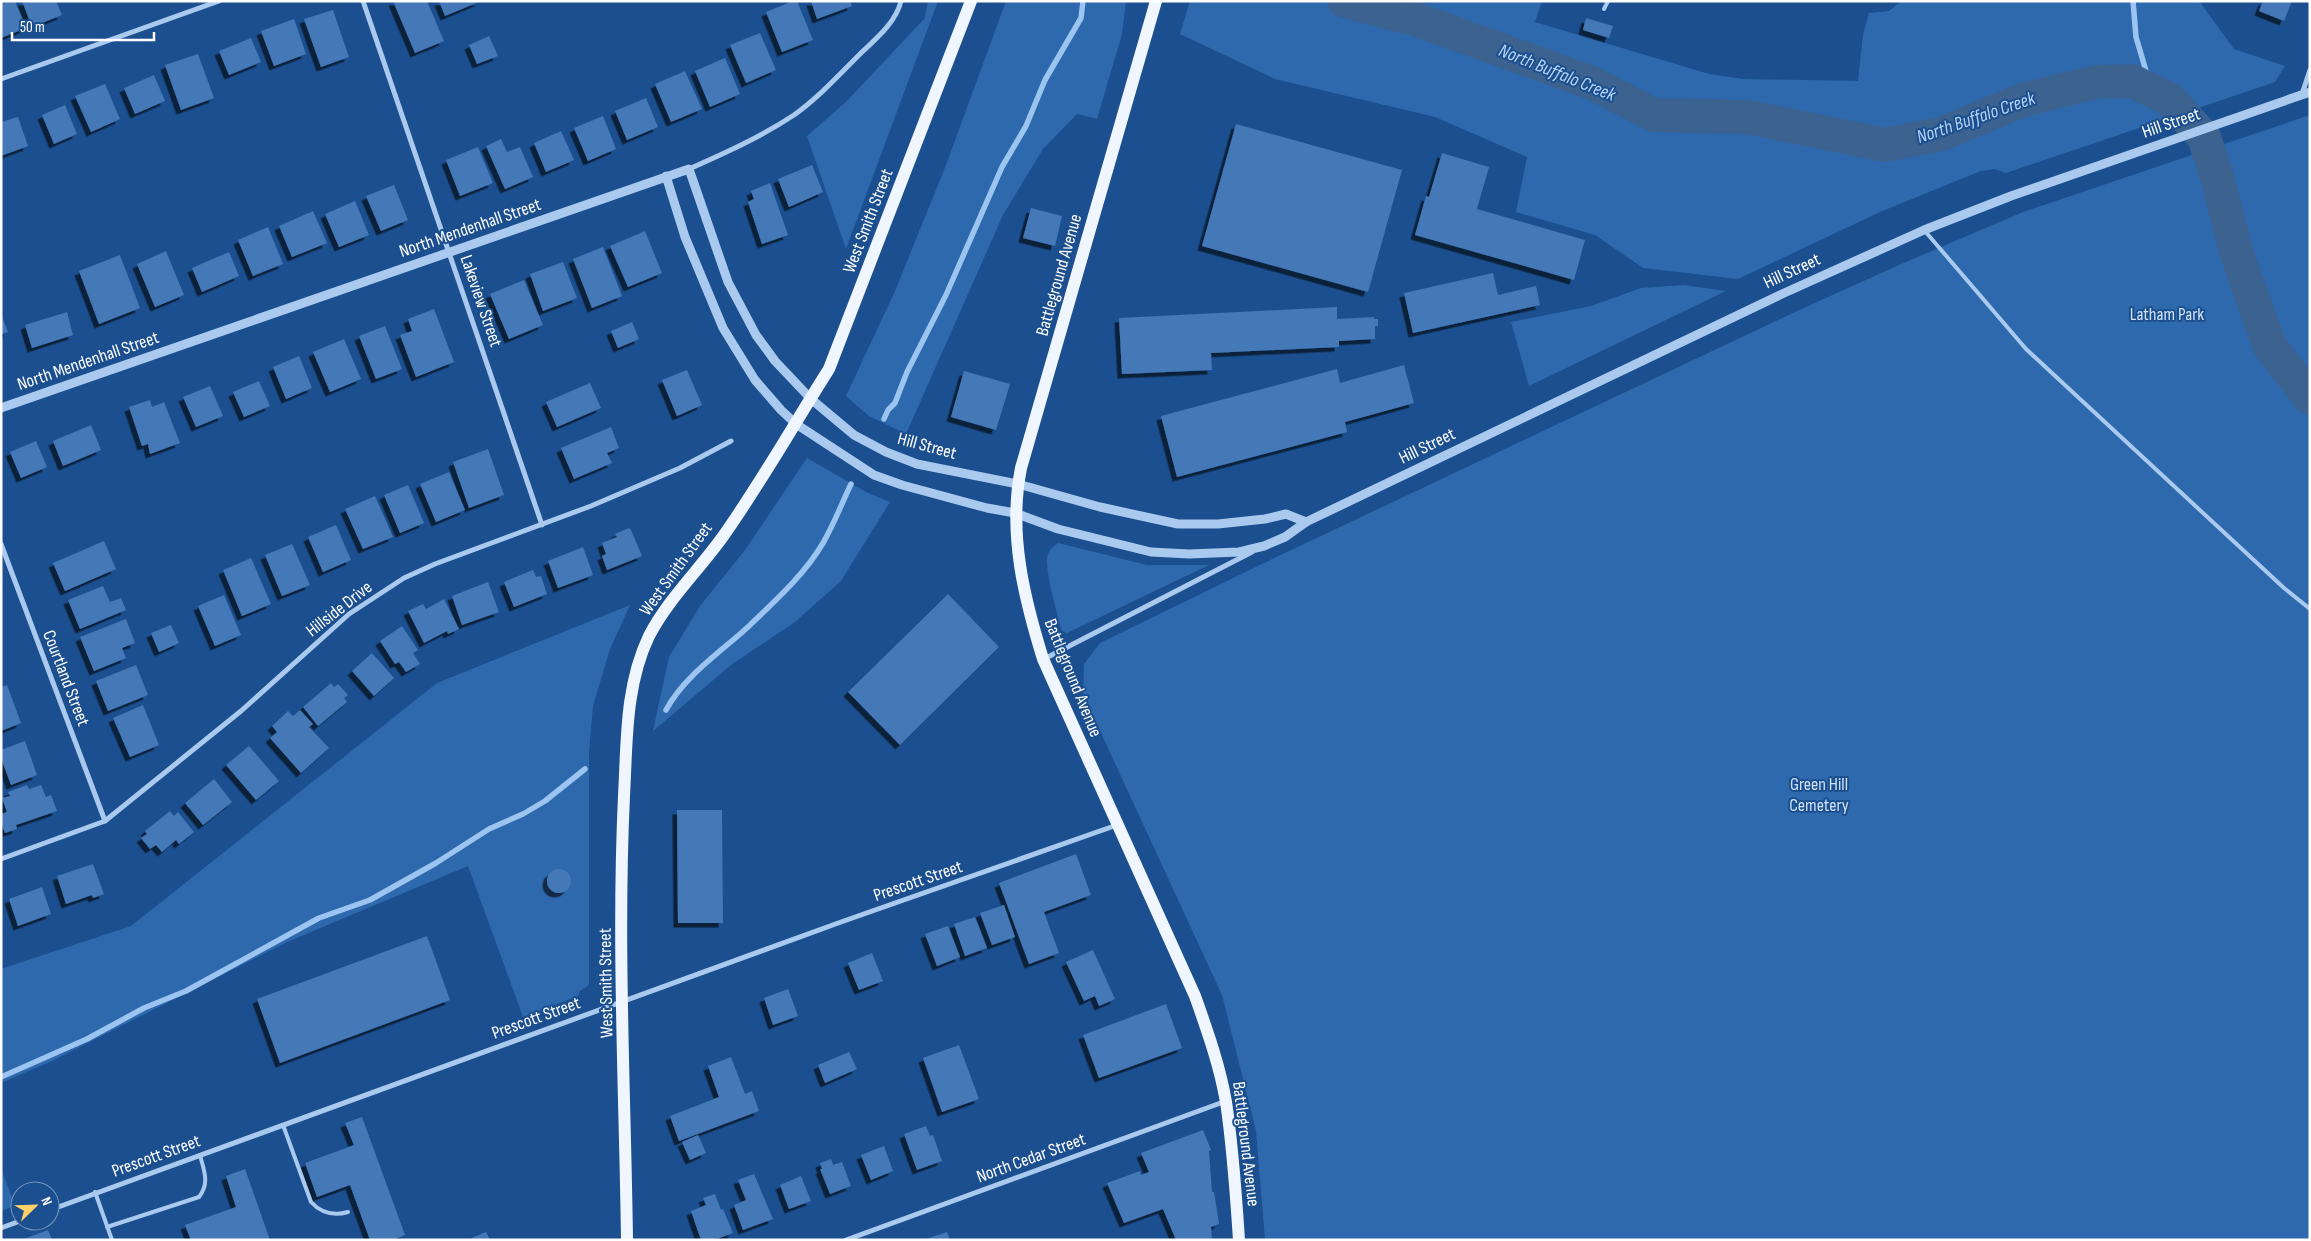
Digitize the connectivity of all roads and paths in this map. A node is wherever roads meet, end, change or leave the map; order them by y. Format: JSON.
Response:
{"nodes":[{"id":1,"x":219,"y":1,"type":"edge"},
{"id":2,"x":362,"y":1,"type":"edge"},
{"id":3,"x":901,"y":1,"type":"edge"},
{"id":4,"x":971,"y":1,"type":"edge"},
{"id":5,"x":1156,"y":1,"type":"edge"},
{"id":6,"x":1608,"y":1,"type":"edge"},
{"id":7,"x":1604,"y":9,"type":"dead end"},
{"id":8,"x":2310,"y":70,"type":"edge"},
{"id":9,"x":1,"y":79,"type":"edge"},
{"id":10,"x":2306,"y":93,"type":"edge"},
{"id":11,"x":689,"y":169,"type":"junction"},
{"id":12,"x":666,"y":176,"type":"junction"},
{"id":13,"x":1924,"y":230,"type":"junction"},
{"id":14,"x":450,"y":252,"type":"junction"},
{"id":15,"x":810,"y":399,"type":"junction"},
{"id":16,"x":1,"y":408,"type":"edge"},
{"id":17,"x":796,"y":424,"type":"junction"},
{"id":18,"x":731,"y":441,"type":"dead end"},
{"id":19,"x":1018,"y":484,"type":"junction"},
{"id":20,"x":1015,"y":513,"type":"junction"},
{"id":21,"x":1306,"y":522,"type":"junction"},
{"id":22,"x":542,"y":525,"type":"junction"},
{"id":23,"x":1,"y":544,"type":"edge"},
{"id":24,"x":1264,"y":546,"type":"junction"},
{"id":25,"x":2310,"y":608,"type":"edge"},
{"id":26,"x":1043,"y":659,"type":"junction"},
{"id":27,"x":105,"y":821,"type":"junction"},
{"id":28,"x":1118,"y":825,"type":"junction"},
{"id":29,"x":1,"y":859,"type":"edge"},
{"id":30,"x":624,"y":1001,"type":"junction"},
{"id":31,"x":1226,"y":1101,"type":"junction"},
{"id":32,"x":282,"y":1125,"type":"junction"},
{"id":33,"x":200,"y":1155,"type":"junction"},
{"id":34,"x":95,"y":1192,"type":"junction"},
{"id":35,"x":60,"y":1206,"type":"edge"},
{"id":36,"x":348,"y":1212,"type":"dead end"},
{"id":37,"x":107,"y":1227,"type":"junction"},
{"id":38,"x":112,"y":1240,"type":"edge"},
{"id":39,"x":627,"y":1240,"type":"edge"},
{"id":40,"x":846,"y":1240,"type":"edge"},
{"id":41,"x":1239,"y":1240,"type":"edge"}],
"edges":[{"from":1,"to":9,"type":"street"},
{"from":2,"to":14,"type":"street","name":"Lakeview Street"},
{"from":3,"to":11,"type":"street","name":"North Mendenhall Street"},
{"from":4,"to":15,"type":"main road","name":"West Smith Street"},
{"from":5,"to":19,"type":"main road","name":"Battleground Avenue"},
{"from":6,"to":7,"type":"lane"},
{"from":8,"to":10,"type":"street"},
{"from":10,"to":13,"type":"street","name":"Hill Street"},
{"from":11,"to":12,"type":"street","name":"North Mendenhall Street"},
{"from":11,"to":15,"type":"street","name":"Hill Street"},
{"from":12,"to":14,"type":"street","name":"North Mendenhall Street"},
{"from":12,"to":17,"type":"street","name":"Hill Street"},
{"from":13,"to":21,"type":"street","name":"Hill Street"},
{"from":13,"to":25,"type":"lane"},
{"from":14,"to":16,"type":"street","name":"North Mendenhall Street"},
{"from":14,"to":22,"type":"street","name":"Lakeview Street"},
{"from":15,"to":17,"type":"main road","name":"West Smith Street"},
{"from":15,"to":19,"type":"street","name":"Hill Street"},
{"from":17,"to":20,"type":"street","name":"Hill Street"},
{"from":17,"to":30,"type":"main road","name":"West Smith Street"},
{"from":18,"to":22,"type":"street","name":"Hillside Drive"},
{"from":19,"to":20,"type":"main road","name":"Battleground Avenue"},
{"from":19,"to":21,"type":"street","name":"Hill Street"},
{"from":20,"to":24,"type":"street","name":"Hill Street"},
{"from":20,"to":26,"type":"main road","name":"Battleground Avenue"},
{"from":21,"to":24,"type":"street","name":"Hill Street"},
{"from":22,"to":27,"type":"street","name":"Hillside Drive"},
{"from":23,"to":27,"type":"street","name":"Courtland Street"},
{"from":24,"to":26,"type":"street","name":"Hill Street"},
{"from":26,"to":28,"type":"main road","name":"Battleground Avenue"},
{"from":27,"to":29,"type":"street","name":"Hillside Drive"},
{"from":28,"to":30,"type":"street","name":"Prescott Street"},
{"from":28,"to":31,"type":"main road","name":"Battleground Avenue"},
{"from":30,"to":32,"type":"street","name":"Prescott Street"},
{"from":30,"to":39,"type":"main road","name":"West Smith Street"},
{"from":31,"to":40,"type":"street","name":"North Cedar Street"},
{"from":31,"to":41,"type":"main road","name":"Battleground Avenue"},
{"from":32,"to":33,"type":"street","name":"Prescott Street"},
{"from":32,"to":36,"type":"lane"},
{"from":33,"to":34,"type":"street","name":"Prescott Street"},
{"from":33,"to":37,"type":"lane"},
{"from":34,"to":35,"type":"street","name":"Prescott Street"},
{"from":34,"to":37,"type":"lane"},
{"from":37,"to":38,"type":"lane"}]}
